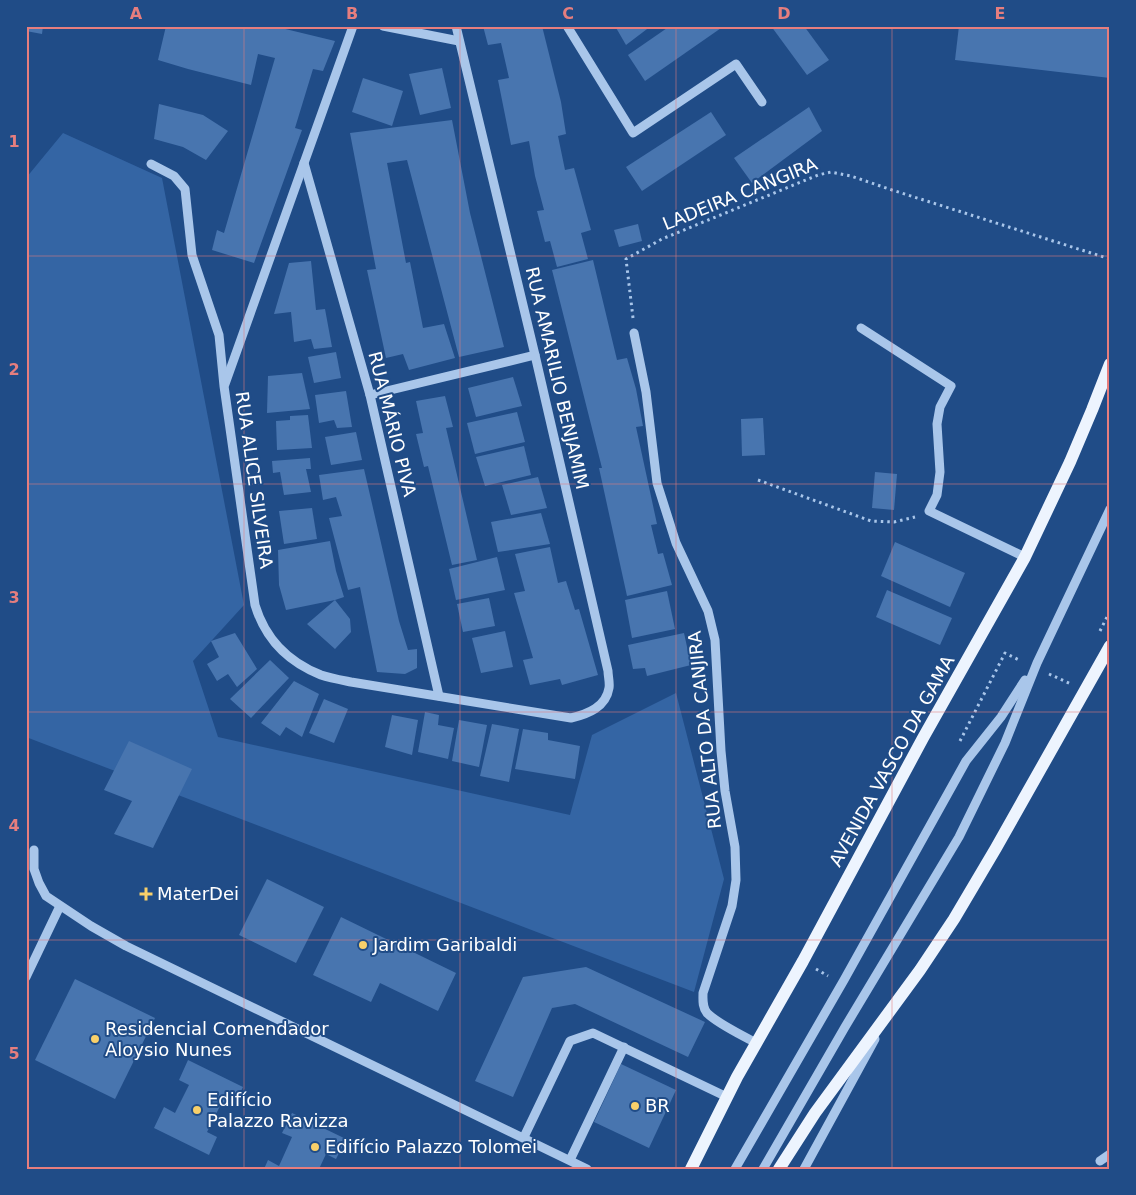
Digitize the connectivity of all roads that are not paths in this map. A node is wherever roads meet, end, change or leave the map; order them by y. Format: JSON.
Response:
{"nodes":[{"id":1,"x":353,"y":26,"type":"edge"},
{"id":2,"x":383,"y":26,"type":"edge"},
{"id":3,"x":456,"y":26,"type":"edge"},
{"id":4,"x":567,"y":26,"type":"edge"},
{"id":5,"x":459,"y":41,"type":"junction"},
{"id":6,"x":762,"y":102,"type":"dead end"},
{"id":7,"x":304,"y":163,"type":"junction"},
{"id":8,"x":151,"y":164,"type":"dead end"},
{"id":9,"x":862,"y":328,"type":"dead end"},
{"id":10,"x":634,"y":333,"type":"road end"},
{"id":11,"x":536,"y":355,"type":"junction"},
{"id":12,"x":1110,"y":364,"type":"edge"},
{"id":13,"x":224,"y":386,"type":"junction"},
{"id":14,"x":370,"y":394,"type":"junction"},
{"id":15,"x":1110,"y":509,"type":"edge"},
{"id":16,"x":1025,"y":557,"type":"junction"},
{"id":17,"x":1110,"y":646,"type":"edge"},
{"id":18,"x":1036,"y":663,"type":"junction"},
{"id":19,"x":439,"y":696,"type":"junction"},
{"id":20,"x":571,"y":718,"type":"joint"},
{"id":21,"x":34,"y":850,"type":"dead end"},
{"id":22,"x":60,"y":906,"type":"junction"},
{"id":23,"x":26,"y":977,"type":"edge"},
{"id":24,"x":889,"y":1012,"type":"junction"},
{"id":25,"x":756,"y":1043,"type":"junction"},
{"id":26,"x":624,"y":1047,"type":"junction"},
{"id":27,"x":727,"y":1097,"type":"junction"},
{"id":28,"x":524,"y":1137,"type":"junction"},
{"id":29,"x":1110,"y":1154,"type":"edge"},
{"id":30,"x":570,"y":1160,"type":"junction"},
{"id":31,"x":1100,"y":1160,"type":"dead end"},
{"id":32,"x":587,"y":1169,"type":"edge"},
{"id":33,"x":691,"y":1169,"type":"edge"},
{"id":34,"x":735,"y":1169,"type":"edge"},
{"id":35,"x":763,"y":1169,"type":"edge"},
{"id":36,"x":779,"y":1169,"type":"edge"},
{"id":37,"x":804,"y":1169,"type":"edge"}],
"edges":[{"from":1,"to":7,"type":"street","name":"RUA ALICE SILVEIRA"},
{"from":2,"to":5,"type":"street"},
{"from":3,"to":5,"type":"street","name":"RUA AMARILIO BENJAMIM"},
{"from":4,"to":6,"type":"street"},
{"from":5,"to":11,"type":"street","name":"RUA AMARILIO BENJAMIM"},
{"from":7,"to":13,"type":"street","name":"RUA ALICE SILVEIRA"},
{"from":7,"to":14,"type":"street","name":"RUA MÁRIO PIVA"},
{"from":8,"to":13,"type":"street"},
{"from":9,"to":16,"type":"street"},
{"from":10,"to":25,"type":"street","name":"RUA ALTO DA CANJIRA"},
{"from":11,"to":14,"type":"street"},
{"from":11,"to":20,"type":"street","name":"RUA AMARILIO BENJAMIM"},
{"from":12,"to":16,"type":"main road","name":"AVENIDA VASCO DA GAMA"},
{"from":13,"to":19,"type":"street","name":"RUA ALICE SILVEIRA"},
{"from":14,"to":19,"type":"street","name":"RUA MÁRIO PIVA"},
{"from":15,"to":18,"type":"street"},
{"from":16,"to":25,"type":"main road","name":"AVENIDA VASCO DA GAMA"},
{"from":17,"to":24,"type":"main road"},
{"from":18,"to":34,"type":"street"},
{"from":18,"to":35,"type":"street"},
{"from":19,"to":20,"type":"street","name":"RUA ALICE SILVEIRA"},
{"from":21,"to":22,"type":"street"},
{"from":22,"to":23,"type":"street"},
{"from":22,"to":28,"type":"street"},
{"from":24,"to":36,"type":"main road"},
{"from":24,"to":37,"type":"street"},
{"from":25,"to":27,"type":"main road","name":"AVENIDA VASCO DA GAMA"},
{"from":26,"to":27,"type":"street"},
{"from":26,"to":28,"type":"street"},
{"from":26,"to":30,"type":"street"},
{"from":27,"to":33,"type":"main road","name":"AVENIDA VASCO DA GAMA"},
{"from":28,"to":30,"type":"street"},
{"from":29,"to":31,"type":"street"},
{"from":30,"to":32,"type":"street"}]}
